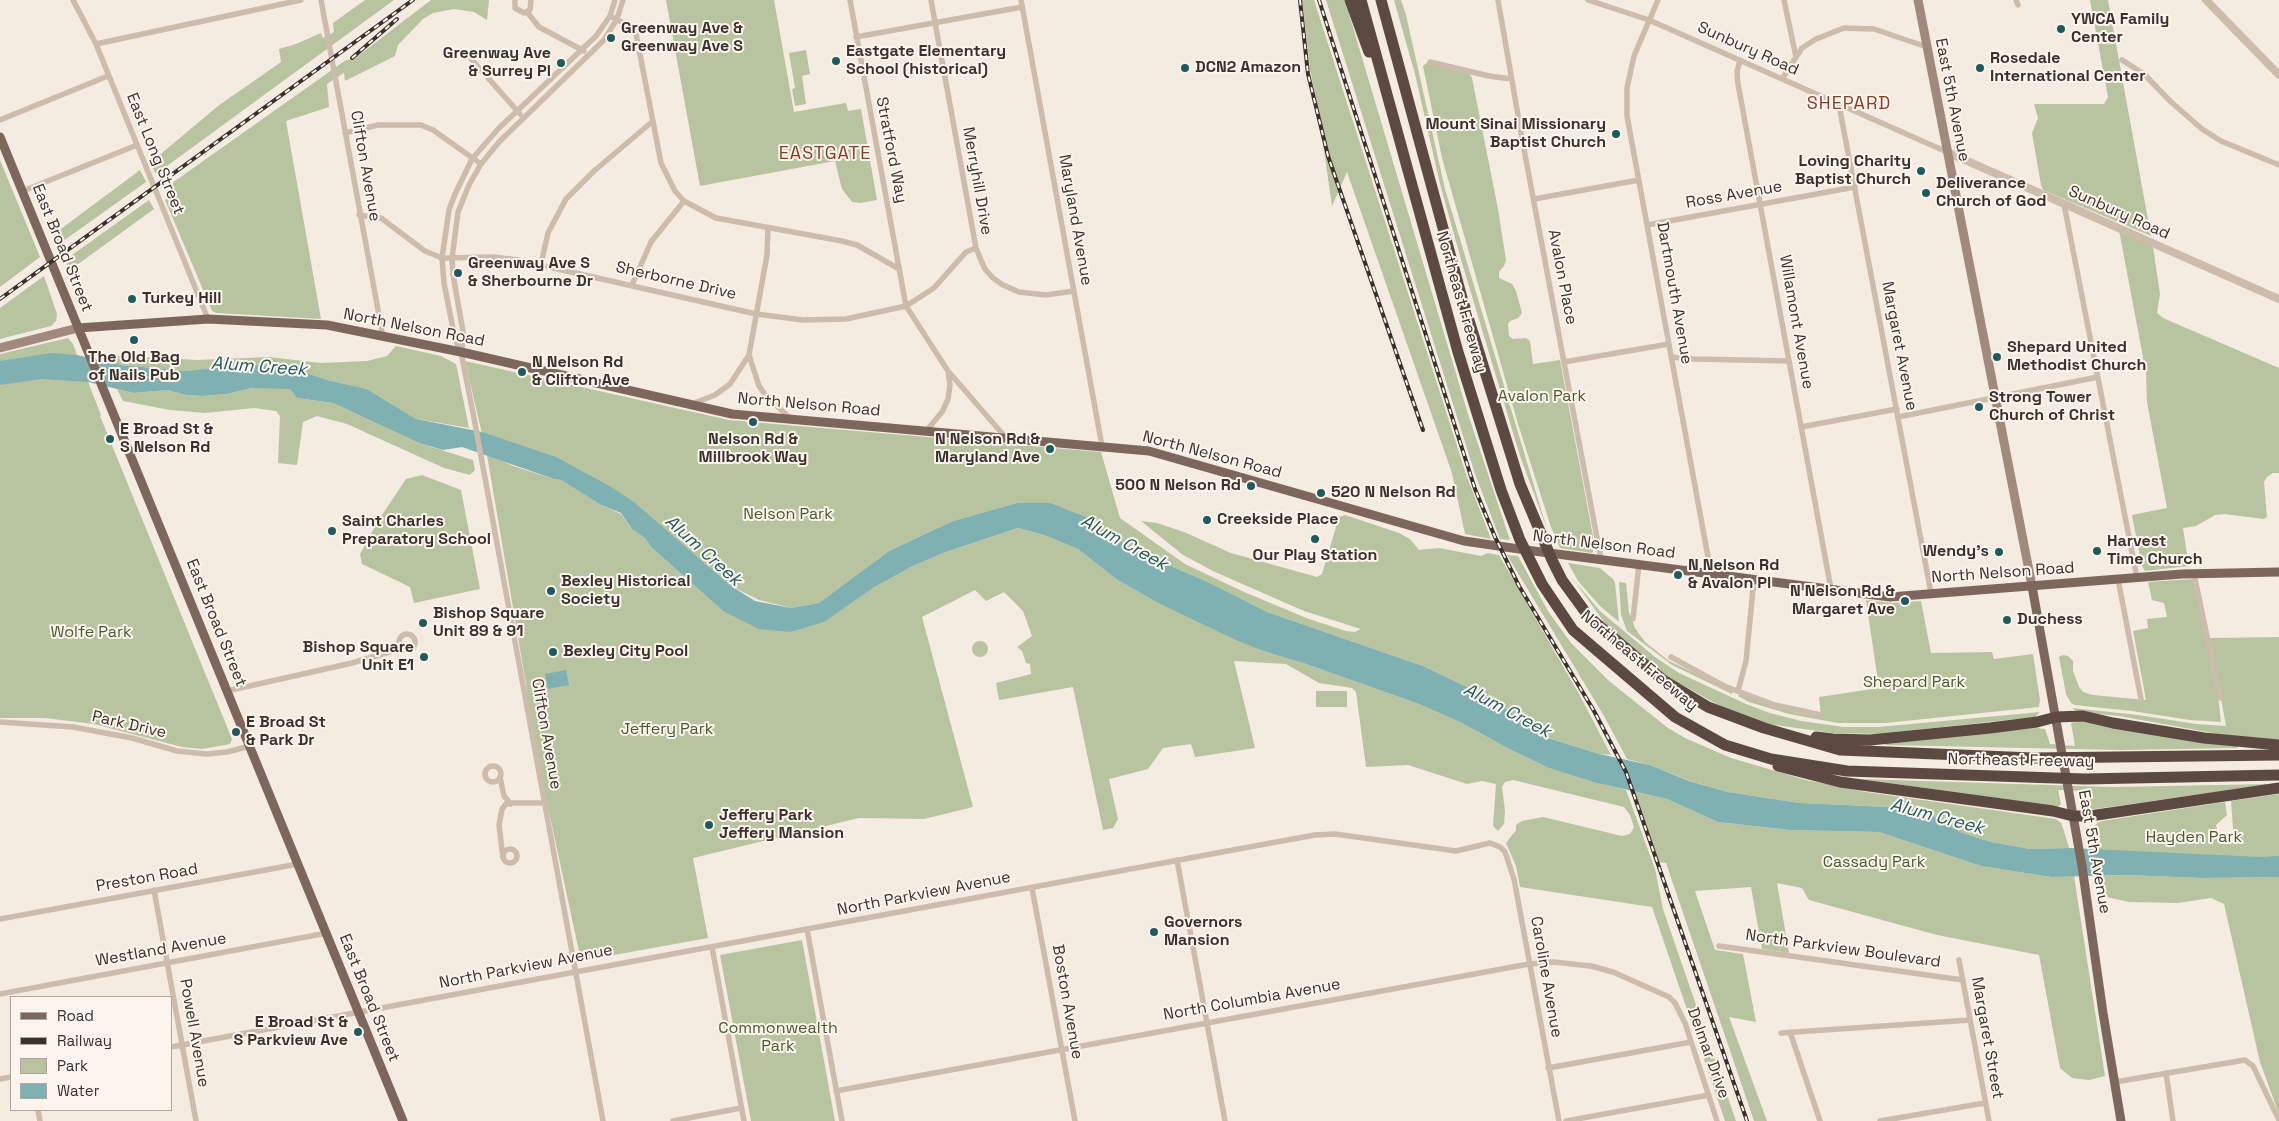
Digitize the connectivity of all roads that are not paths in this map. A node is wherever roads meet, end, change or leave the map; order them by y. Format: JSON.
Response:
{"nodes":[{"id":1,"x":73,"y":0,"type":"edge"},
{"id":2,"x":301,"y":0,"type":"edge"},
{"id":3,"x":321,"y":0,"type":"edge"},
{"id":4,"x":515,"y":0,"type":"edge"},
{"id":5,"x":531,"y":0,"type":"edge"},
{"id":6,"x":614,"y":0,"type":"edge"},
{"id":7,"x":623,"y":0,"type":"edge"},
{"id":8,"x":850,"y":0,"type":"edge"},
{"id":9,"x":930,"y":0,"type":"edge"},
{"id":10,"x":1021,"y":0,"type":"edge"},
{"id":11,"x":1350,"y":0,"type":"edge"},
{"id":12,"x":1361,"y":0,"type":"edge"},
{"id":13,"x":1382,"y":0,"type":"edge"},
{"id":14,"x":1386,"y":0,"type":"edge"},
{"id":15,"x":1498,"y":0,"type":"edge"},
{"id":16,"x":1588,"y":0,"type":"edge"},
{"id":17,"x":1658,"y":0,"type":"edge"},
{"id":18,"x":1784,"y":0,"type":"edge"},
{"id":19,"x":1918,"y":0,"type":"edge"},
{"id":20,"x":2206,"y":0,"type":"edge"},
{"id":21,"x":1022,"y":7,"type":"junction"},
{"id":22,"x":527,"y":12,"type":"junction"},
{"id":23,"x":610,"y":16,"type":"junction"},
{"id":24,"x":617,"y":20,"type":"junction"},
{"id":25,"x":1650,"y":20,"type":"junction"},
{"id":26,"x":935,"y":23,"type":"junction"},
{"id":27,"x":856,"y":37,"type":"junction"},
{"id":28,"x":96,"y":44,"type":"junction"},
{"id":29,"x":1927,"y":47,"type":"junction"},
{"id":30,"x":583,"y":50,"type":"junction"},
{"id":31,"x":465,"y":52,"type":"dead end"},
{"id":32,"x":590,"y":54,"type":"junction"},
{"id":33,"x":1796,"y":57,"type":"junction"},
{"id":34,"x":1740,"y":60,"type":"junction"},
{"id":35,"x":2122,"y":60,"type":"dead end"},
{"id":36,"x":1430,"y":62,"type":"dead end"},
{"id":37,"x":2278,"y":71,"type":"edge"},
{"id":38,"x":1381,"y":72,"type":"junction"},
{"id":39,"x":108,"y":76,"type":"junction"},
{"id":40,"x":1511,"y":79,"type":"junction"},
{"id":41,"x":1782,"y":79,"type":"junction"},
{"id":42,"x":1839,"y":104,"type":"junction"},
{"id":43,"x":1410,"y":109,"type":"junction"},
{"id":44,"x":518,"y":111,"type":"junction"},
{"id":45,"x":524,"y":117,"type":"junction"},
{"id":46,"x":0,"y":120,"type":"edge"},
{"id":47,"x":653,"y":121,"type":"junction"},
{"id":48,"x":345,"y":133,"type":"junction"},
{"id":49,"x":0,"y":137,"type":"edge"},
{"id":50,"x":137,"y":145,"type":"junction"},
{"id":51,"x":1947,"y":152,"type":"junction"},
{"id":52,"x":472,"y":159,"type":"junction"},
{"id":53,"x":481,"y":164,"type":"junction"},
{"id":54,"x":2279,"y":165,"type":"edge"},
{"id":55,"x":1639,"y":180,"type":"junction"},
{"id":56,"x":1855,"y":187,"type":"junction"},
{"id":57,"x":23,"y":191,"type":"junction"},
{"id":58,"x":1534,"y":199,"type":"junction"},
{"id":59,"x":684,"y":201,"type":"junction"},
{"id":60,"x":2064,"y":204,"type":"junction"},
{"id":61,"x":1760,"y":205,"type":"junction"},
{"id":62,"x":360,"y":215,"type":"junction"},
{"id":63,"x":1647,"y":225,"type":"junction"},
{"id":64,"x":768,"y":228,"type":"junction"},
{"id":65,"x":976,"y":248,"type":"junction"},
{"id":66,"x":442,"y":258,"type":"junction"},
{"id":67,"x":452,"y":258,"type":"junction"},
{"id":68,"x":541,"y":264,"type":"junction"},
{"id":69,"x":899,"y":269,"type":"junction"},
{"id":70,"x":632,"y":284,"type":"junction"},
{"id":71,"x":1074,"y":291,"type":"junction"},
{"id":72,"x":2279,"y":299,"type":"edge"},
{"id":73,"x":906,"y":306,"type":"junction"},
{"id":74,"x":756,"y":314,"type":"junction"},
{"id":75,"x":208,"y":319,"type":"junction"},
{"id":76,"x":78,"y":328,"type":"junction"},
{"id":77,"x":383,"y":337,"type":"junction"},
{"id":78,"x":1669,"y":344,"type":"junction"},
{"id":79,"x":0,"y":348,"type":"edge"},
{"id":80,"x":461,"y":352,"type":"junction"},
{"id":81,"x":749,"y":355,"type":"junction"},
{"id":82,"x":1671,"y":356,"type":"junction"},
{"id":83,"x":1789,"y":361,"type":"junction"},
{"id":84,"x":1564,"y":362,"type":"junction"},
{"id":85,"x":948,"y":371,"type":"junction"},
{"id":86,"x":2098,"y":377,"type":"junction"},
{"id":87,"x":1995,"y":398,"type":"junction"},
{"id":88,"x":691,"y":404,"type":"junction"},
{"id":89,"x":1896,"y":409,"type":"junction"},
{"id":90,"x":1898,"y":417,"type":"junction"},
{"id":91,"x":792,"y":419,"type":"junction"},
{"id":92,"x":1801,"y":427,"type":"junction"},
{"id":93,"x":927,"y":430,"type":"junction"},
{"id":94,"x":1006,"y":438,"type":"junction"},
{"id":95,"x":1102,"y":446,"type":"junction"},
{"id":96,"x":1601,"y":559,"type":"junction"},
{"id":97,"x":1639,"y":564,"type":"junction"},
{"id":98,"x":2279,"y":572,"type":"edge"},
{"id":99,"x":1711,"y":573,"type":"junction"},
{"id":100,"x":2194,"y":574,"type":"junction"},
{"id":101,"x":1754,"y":578,"type":"junction"},
{"id":102,"x":2137,"y":578,"type":"junction"},
{"id":103,"x":2118,"y":579,"type":"junction"},
{"id":104,"x":2032,"y":586,"type":"junction"},
{"id":105,"x":1831,"y":589,"type":"junction"},
{"id":106,"x":1931,"y":594,"type":"junction"},
{"id":107,"x":1633,"y":619,"type":"dead end"},
{"id":108,"x":403,"y":648,"type":"dead end"},
{"id":109,"x":1670,"y":657,"type":"dead end"},
{"id":110,"x":227,"y":691,"type":"junction"},
{"id":111,"x":1738,"y":691,"type":"junction"},
{"id":112,"x":2220,"y":698,"type":"dead end"},
{"id":113,"x":2141,"y":699,"type":"dead end"},
{"id":114,"x":1821,"y":715,"type":"dead end"},
{"id":115,"x":2056,"y":717,"type":"junction"},
{"id":116,"x":0,"y":722,"type":"edge"},
{"id":117,"x":1780,"y":731,"type":"junction"},
{"id":118,"x":2279,"y":745,"type":"edge"},
{"id":119,"x":250,"y":746,"type":"junction"},
{"id":120,"x":1732,"y":747,"type":"junction"},
{"id":121,"x":2279,"y":755,"type":"edge"},
{"id":122,"x":2279,"y":775,"type":"edge"},
{"id":123,"x":500,"y":777,"type":"dead end"},
{"id":124,"x":2279,"y":788,"type":"edge"},
{"id":125,"x":545,"y":803,"type":"junction"},
{"id":126,"x":511,"y":804,"type":"junction"},
{"id":127,"x":2073,"y":816,"type":"junction"},
{"id":128,"x":1495,"y":844,"type":"joint"},
{"id":129,"x":503,"y":858,"type":"dead end"},
{"id":130,"x":1177,"y":860,"type":"junction"},
{"id":131,"x":298,"y":864,"type":"junction"},
{"id":132,"x":1032,"y":888,"type":"junction"},
{"id":133,"x":154,"y":890,"type":"junction"},
{"id":134,"x":0,"y":919,"type":"edge"},
{"id":135,"x":807,"y":930,"type":"junction"},
{"id":136,"x":327,"y":933,"type":"junction"},
{"id":137,"x":1719,"y":946,"type":"dead end"},
{"id":138,"x":712,"y":947,"type":"junction"},
{"id":139,"x":1959,"y":960,"type":"dead end"},
{"id":140,"x":168,"y":962,"type":"junction"},
{"id":141,"x":1529,"y":964,"type":"junction"},
{"id":142,"x":575,"y":972,"type":"junction"},
{"id":143,"x":1963,"y":980,"type":"junction"},
{"id":144,"x":0,"y":994,"type":"edge"},
{"id":145,"x":1669,"y":997,"type":"joint"},
{"id":146,"x":359,"y":1013,"type":"junction"},
{"id":147,"x":1970,"y":1020,"type":"junction"},
{"id":148,"x":1207,"y":1022,"type":"junction"},
{"id":149,"x":1790,"y":1032,"type":"junction"},
{"id":150,"x":1781,"y":1033,"type":"dead end"},
{"id":151,"x":1691,"y":1042,"type":"junction"},
{"id":152,"x":182,"y":1045,"type":"junction"},
{"id":153,"x":172,"y":1047,"type":"edge"},
{"id":154,"x":1061,"y":1049,"type":"junction"},
{"id":155,"x":1548,"y":1068,"type":"junction"},
{"id":156,"x":2166,"y":1073,"type":"junction"},
{"id":157,"x":2115,"y":1082,"type":"junction"},
{"id":158,"x":836,"y":1091,"type":"junction"},
{"id":159,"x":1708,"y":1095,"type":"junction"},
{"id":160,"x":1985,"y":1103,"type":"junction"},
{"id":161,"x":741,"y":1108,"type":"junction"},
{"id":162,"x":2279,"y":1120,"type":"edge"},
{"id":163,"x":196,"y":1121,"type":"edge"},
{"id":164,"x":403,"y":1121,"type":"edge"},
{"id":165,"x":603,"y":1121,"type":"edge"},
{"id":166,"x":673,"y":1121,"type":"edge"},
{"id":167,"x":744,"y":1121,"type":"edge"},
{"id":168,"x":842,"y":1121,"type":"edge"},
{"id":169,"x":1075,"y":1121,"type":"edge"},
{"id":170,"x":1225,"y":1121,"type":"edge"},
{"id":171,"x":1559,"y":1121,"type":"edge"},
{"id":172,"x":1566,"y":1121,"type":"edge"},
{"id":173,"x":1717,"y":1121,"type":"edge"},
{"id":174,"x":1820,"y":1121,"type":"edge"},
{"id":175,"x":1880,"y":1121,"type":"edge"},
{"id":176,"x":1989,"y":1121,"type":"edge"},
{"id":177,"x":2122,"y":1121,"type":"edge"},
{"id":178,"x":2173,"y":1121,"type":"edge"}],
"edges":[{"from":1,"to":28,"type":"street","name":"East Long Street"},
{"from":2,"to":28,"type":"street"},
{"from":3,"to":48,"type":"street","name":"Clifton Avenue"},
{"from":4,"to":22,"type":"street"},
{"from":5,"to":22,"type":"street"},
{"from":6,"to":23,"type":"street"},
{"from":7,"to":24,"type":"street"},
{"from":8,"to":27,"type":"street","name":"Stratford Way"},
{"from":9,"to":26,"type":"street","name":"Merryhill Drive"},
{"from":10,"to":21,"type":"street","name":"Maryland Avenue"},
{"from":11,"to":38,"type":"highway"},
{"from":12,"to":38,"type":"highway","name":"Northeast Freeway"},
{"from":13,"to":43,"type":"highway","name":"Northeast Freeway"},
{"from":14,"to":43,"type":"highway"},
{"from":15,"to":40,"type":"street","name":"Avalon Place"},
{"from":16,"to":25,"type":"street","name":"Sunbury Road"},
{"from":17,"to":25,"type":"street","name":"Dartmouth Avenue"},
{"from":18,"to":33,"type":"street"},
{"from":19,"to":29,"type":"main road","name":"East 5th Avenue"},
{"from":20,"to":37,"type":"street"},
{"from":21,"to":26,"type":"street"},
{"from":21,"to":71,"type":"street","name":"Maryland Avenue"},
{"from":22,"to":30,"type":"street"},
{"from":23,"to":24,"type":"street"},
{"from":23,"to":30,"type":"street"},
{"from":24,"to":32,"type":"street"},
{"from":24,"to":47,"type":"street"},
{"from":25,"to":34,"type":"street","name":"Sunbury Road"},
{"from":25,"to":55,"type":"street","name":"Dartmouth Avenue"},
{"from":26,"to":27,"type":"street"},
{"from":26,"to":65,"type":"street","name":"Merryhill Drive"},
{"from":27,"to":69,"type":"street","name":"Stratford Way"},
{"from":28,"to":39,"type":"street","name":"East Long Street"},
{"from":29,"to":33,"type":"street"},
{"from":29,"to":51,"type":"main road","name":"East 5th Avenue"},
{"from":30,"to":32,"type":"street"},
{"from":30,"to":44,"type":"street"},
{"from":31,"to":44,"type":"street"},
{"from":32,"to":45,"type":"street"},
{"from":33,"to":41,"type":"street"},
{"from":34,"to":41,"type":"street","name":"Sunbury Road"},
{"from":34,"to":61,"type":"street","name":"Willamont Avenue"},
{"from":35,"to":54,"type":"street"},
{"from":36,"to":40,"type":"street"},
{"from":38,"to":120,"type":"highway","name":"Northeast Freeway"},
{"from":39,"to":46,"type":"street"},
{"from":39,"to":50,"type":"street","name":"East Long Street"},
{"from":40,"to":58,"type":"street","name":"Avalon Place"},
{"from":41,"to":42,"type":"street","name":"Sunbury Road"},
{"from":42,"to":51,"type":"street","name":"Sunbury Road"},
{"from":42,"to":56,"type":"street","name":"Margaret Avenue"},
{"from":43,"to":117,"type":"highway","name":"Northeast Freeway"},
{"from":44,"to":45,"type":"street"},
{"from":44,"to":52,"type":"street"},
{"from":45,"to":53,"type":"street"},
{"from":47,"to":59,"type":"street"},
{"from":47,"to":68,"type":"street"},
{"from":48,"to":52,"type":"street"},
{"from":48,"to":62,"type":"street","name":"Clifton Avenue"},
{"from":49,"to":57,"type":"main road","name":"East Broad Street"},
{"from":50,"to":57,"type":"street"},
{"from":50,"to":75,"type":"street","name":"East Long Street"},
{"from":51,"to":60,"type":"street","name":"Sunbury Road"},
{"from":51,"to":87,"type":"main road","name":"East 5th Avenue"},
{"from":52,"to":53,"type":"street"},
{"from":52,"to":66,"type":"street"},
{"from":53,"to":67,"type":"street"},
{"from":55,"to":58,"type":"street"},
{"from":55,"to":63,"type":"street","name":"Dartmouth Avenue"},
{"from":56,"to":61,"type":"street","name":"Ross Avenue"},
{"from":56,"to":89,"type":"street","name":"Margaret Avenue"},
{"from":57,"to":76,"type":"main road","name":"East Broad Street"},
{"from":58,"to":84,"type":"street","name":"Avalon Place"},
{"from":59,"to":64,"type":"street"},
{"from":59,"to":70,"type":"street"},
{"from":60,"to":72,"type":"street","name":"Sunbury Road"},
{"from":60,"to":86,"type":"street"},
{"from":61,"to":63,"type":"street","name":"Ross Avenue"},
{"from":61,"to":83,"type":"street","name":"Willamont Avenue"},
{"from":62,"to":66,"type":"street","name":"Sherborne Drive"},
{"from":62,"to":77,"type":"street","name":"Clifton Avenue"},
{"from":63,"to":78,"type":"street","name":"Dartmouth Avenue"},
{"from":64,"to":69,"type":"street"},
{"from":64,"to":74,"type":"street"},
{"from":65,"to":71,"type":"street","name":"Merryhill Drive"},
{"from":65,"to":73,"type":"street","name":"Sherborne Drive"},
{"from":66,"to":67,"type":"street","name":"Sherborne Drive"},
{"from":66,"to":80,"type":"street"},
{"from":67,"to":68,"type":"street","name":"Sherborne Drive"},
{"from":67,"to":80,"type":"street"},
{"from":68,"to":70,"type":"street","name":"Sherborne Drive"},
{"from":69,"to":73,"type":"street","name":"Stratford Way"},
{"from":70,"to":74,"type":"street","name":"Sherborne Drive"},
{"from":71,"to":95,"type":"street","name":"Maryland Avenue"},
{"from":73,"to":74,"type":"street","name":"Sherborne Drive"},
{"from":73,"to":85,"type":"street"},
{"from":74,"to":81,"type":"street"},
{"from":75,"to":76,"type":"main road","name":"North Nelson Road"},
{"from":75,"to":77,"type":"main road","name":"North Nelson Road"},
{"from":76,"to":79,"type":"main road"},
{"from":76,"to":110,"type":"main road","name":"East Broad Street"},
{"from":77,"to":80,"type":"main road","name":"North Nelson Road"},
{"from":78,"to":82,"type":"street","name":"Dartmouth Avenue"},
{"from":78,"to":84,"type":"street"},
{"from":80,"to":88,"type":"main road","name":"North Nelson Road"},
{"from":80,"to":125,"type":"street","name":"Clifton Avenue"},
{"from":81,"to":88,"type":"street"},
{"from":81,"to":91,"type":"street"},
{"from":82,"to":83,"type":"street"},
{"from":82,"to":99,"type":"street","name":"Dartmouth Avenue"},
{"from":83,"to":92,"type":"street","name":"Willamont Avenue"},
{"from":84,"to":96,"type":"street","name":"Avalon Place"},
{"from":85,"to":93,"type":"street"},
{"from":85,"to":94,"type":"street"},
{"from":86,"to":87,"type":"street"},
{"from":86,"to":102,"type":"street"},
{"from":87,"to":90,"type":"street"},
{"from":87,"to":104,"type":"main road","name":"East 5th Avenue"},
{"from":88,"to":91,"type":"main road","name":"North Nelson Road"},
{"from":89,"to":90,"type":"street","name":"Margaret Avenue"},
{"from":89,"to":92,"type":"street"},
{"from":90,"to":106,"type":"street","name":"Margaret Avenue"},
{"from":91,"to":93,"type":"main road","name":"North Nelson Road"},
{"from":92,"to":105,"type":"street","name":"Willamont Avenue"},
{"from":93,"to":94,"type":"main road","name":"North Nelson Road"},
{"from":94,"to":95,"type":"main road","name":"North Nelson Road"},
{"from":95,"to":96,"type":"main road","name":"North Nelson Road"},
{"from":96,"to":97,"type":"main road","name":"North Nelson Road"},
{"from":97,"to":99,"type":"main road","name":"North Nelson Road"},
{"from":97,"to":107,"type":"street"},
{"from":98,"to":100,"type":"main road","name":"North Nelson Road"},
{"from":99,"to":101,"type":"main road","name":"North Nelson Road"},
{"from":100,"to":102,"type":"main road","name":"North Nelson Road"},
{"from":100,"to":112,"type":"street"},
{"from":101,"to":105,"type":"main road","name":"North Nelson Road"},
{"from":101,"to":111,"type":"street"},
{"from":102,"to":103,"type":"main road","name":"North Nelson Road"},
{"from":103,"to":104,"type":"main road","name":"North Nelson Road"},
{"from":103,"to":113,"type":"street"},
{"from":104,"to":106,"type":"main road","name":"North Nelson Road"},
{"from":104,"to":115,"type":"main road","name":"East 5th Avenue"},
{"from":105,"to":106,"type":"main road","name":"North Nelson Road"},
{"from":108,"to":110,"type":"street"},
{"from":109,"to":111,"type":"street"},
{"from":110,"to":119,"type":"main road","name":"East Broad Street"},
{"from":111,"to":114,"type":"street"},
{"from":115,"to":117,"type":"highway"},
{"from":115,"to":118,"type":"highway"},
{"from":115,"to":127,"type":"main road","name":"East 5th Avenue"},
{"from":116,"to":119,"type":"street","name":"Park Drive"},
{"from":117,"to":121,"type":"highway","name":"Northeast Freeway"},
{"from":119,"to":131,"type":"main road","name":"East Broad Street"},
{"from":120,"to":122,"type":"highway","name":"Northeast Freeway"},
{"from":120,"to":127,"type":"highway"},
{"from":123,"to":126,"type":"street"},
{"from":124,"to":127,"type":"highway"},
{"from":125,"to":126,"type":"street"},
{"from":125,"to":142,"type":"street","name":"Clifton Avenue"},
{"from":126,"to":129,"type":"street"},
{"from":127,"to":157,"type":"main road","name":"East 5th Avenue"},
{"from":128,"to":130,"type":"street","name":"North Parkview Avenue"},
{"from":128,"to":141,"type":"street","name":"Caroline Avenue"},
{"from":130,"to":132,"type":"street","name":"North Parkview Avenue"},
{"from":130,"to":148,"type":"street"},
{"from":131,"to":133,"type":"street","name":"Preston Road"},
{"from":131,"to":136,"type":"main road","name":"East Broad Street"},
{"from":132,"to":135,"type":"street","name":"North Parkview Avenue"},
{"from":132,"to":154,"type":"street","name":"Boston Avenue"},
{"from":133,"to":134,"type":"street","name":"Preston Road"},
{"from":133,"to":140,"type":"street","name":"Powell Avenue"},
{"from":135,"to":138,"type":"street","name":"North Parkview Avenue"},
{"from":135,"to":158,"type":"street"},
{"from":136,"to":140,"type":"street","name":"Westland Avenue"},
{"from":136,"to":146,"type":"main road","name":"East Broad Street"},
{"from":137,"to":143,"type":"street","name":"North Parkview Boulevard"},
{"from":138,"to":142,"type":"street","name":"North Parkview Avenue"},
{"from":138,"to":161,"type":"street"},
{"from":139,"to":143,"type":"street","name":"Margaret Street"},
{"from":140,"to":144,"type":"street","name":"Westland Avenue"},
{"from":140,"to":152,"type":"street","name":"Powell Avenue"},
{"from":141,"to":145,"type":"street","name":"North Columbia Avenue"},
{"from":141,"to":148,"type":"street","name":"North Columbia Avenue"},
{"from":141,"to":155,"type":"street","name":"Caroline Avenue"},
{"from":142,"to":146,"type":"street","name":"North Parkview Avenue"},
{"from":142,"to":165,"type":"street","name":"Clifton Avenue"},
{"from":143,"to":147,"type":"street","name":"Margaret Street"},
{"from":145,"to":151,"type":"street","name":"Delmar Drive"},
{"from":146,"to":152,"type":"street","name":"North Parkview Avenue"},
{"from":146,"to":164,"type":"main road","name":"East Broad Street"},
{"from":147,"to":149,"type":"street"},
{"from":147,"to":160,"type":"street","name":"Margaret Street"},
{"from":148,"to":154,"type":"street","name":"North Columbia Avenue"},
{"from":148,"to":170,"type":"street"},
{"from":149,"to":150,"type":"street"},
{"from":149,"to":174,"type":"street"},
{"from":151,"to":155,"type":"street"},
{"from":151,"to":159,"type":"street","name":"Delmar Drive"},
{"from":152,"to":153,"type":"street","name":"North Parkview Avenue"},
{"from":152,"to":163,"type":"street","name":"Powell Avenue"},
{"from":154,"to":158,"type":"street","name":"North Columbia Avenue"},
{"from":154,"to":169,"type":"street","name":"Boston Avenue"},
{"from":155,"to":171,"type":"street","name":"Caroline Avenue"},
{"from":156,"to":157,"type":"street"},
{"from":156,"to":162,"type":"street"},
{"from":156,"to":178,"type":"street"},
{"from":157,"to":177,"type":"main road","name":"East 5th Avenue"},
{"from":158,"to":168,"type":"street"},
{"from":159,"to":172,"type":"street"},
{"from":159,"to":173,"type":"street","name":"Delmar Drive"},
{"from":160,"to":175,"type":"street"},
{"from":160,"to":176,"type":"street","name":"Margaret Street"},
{"from":161,"to":166,"type":"street"},
{"from":161,"to":167,"type":"street"}]}
